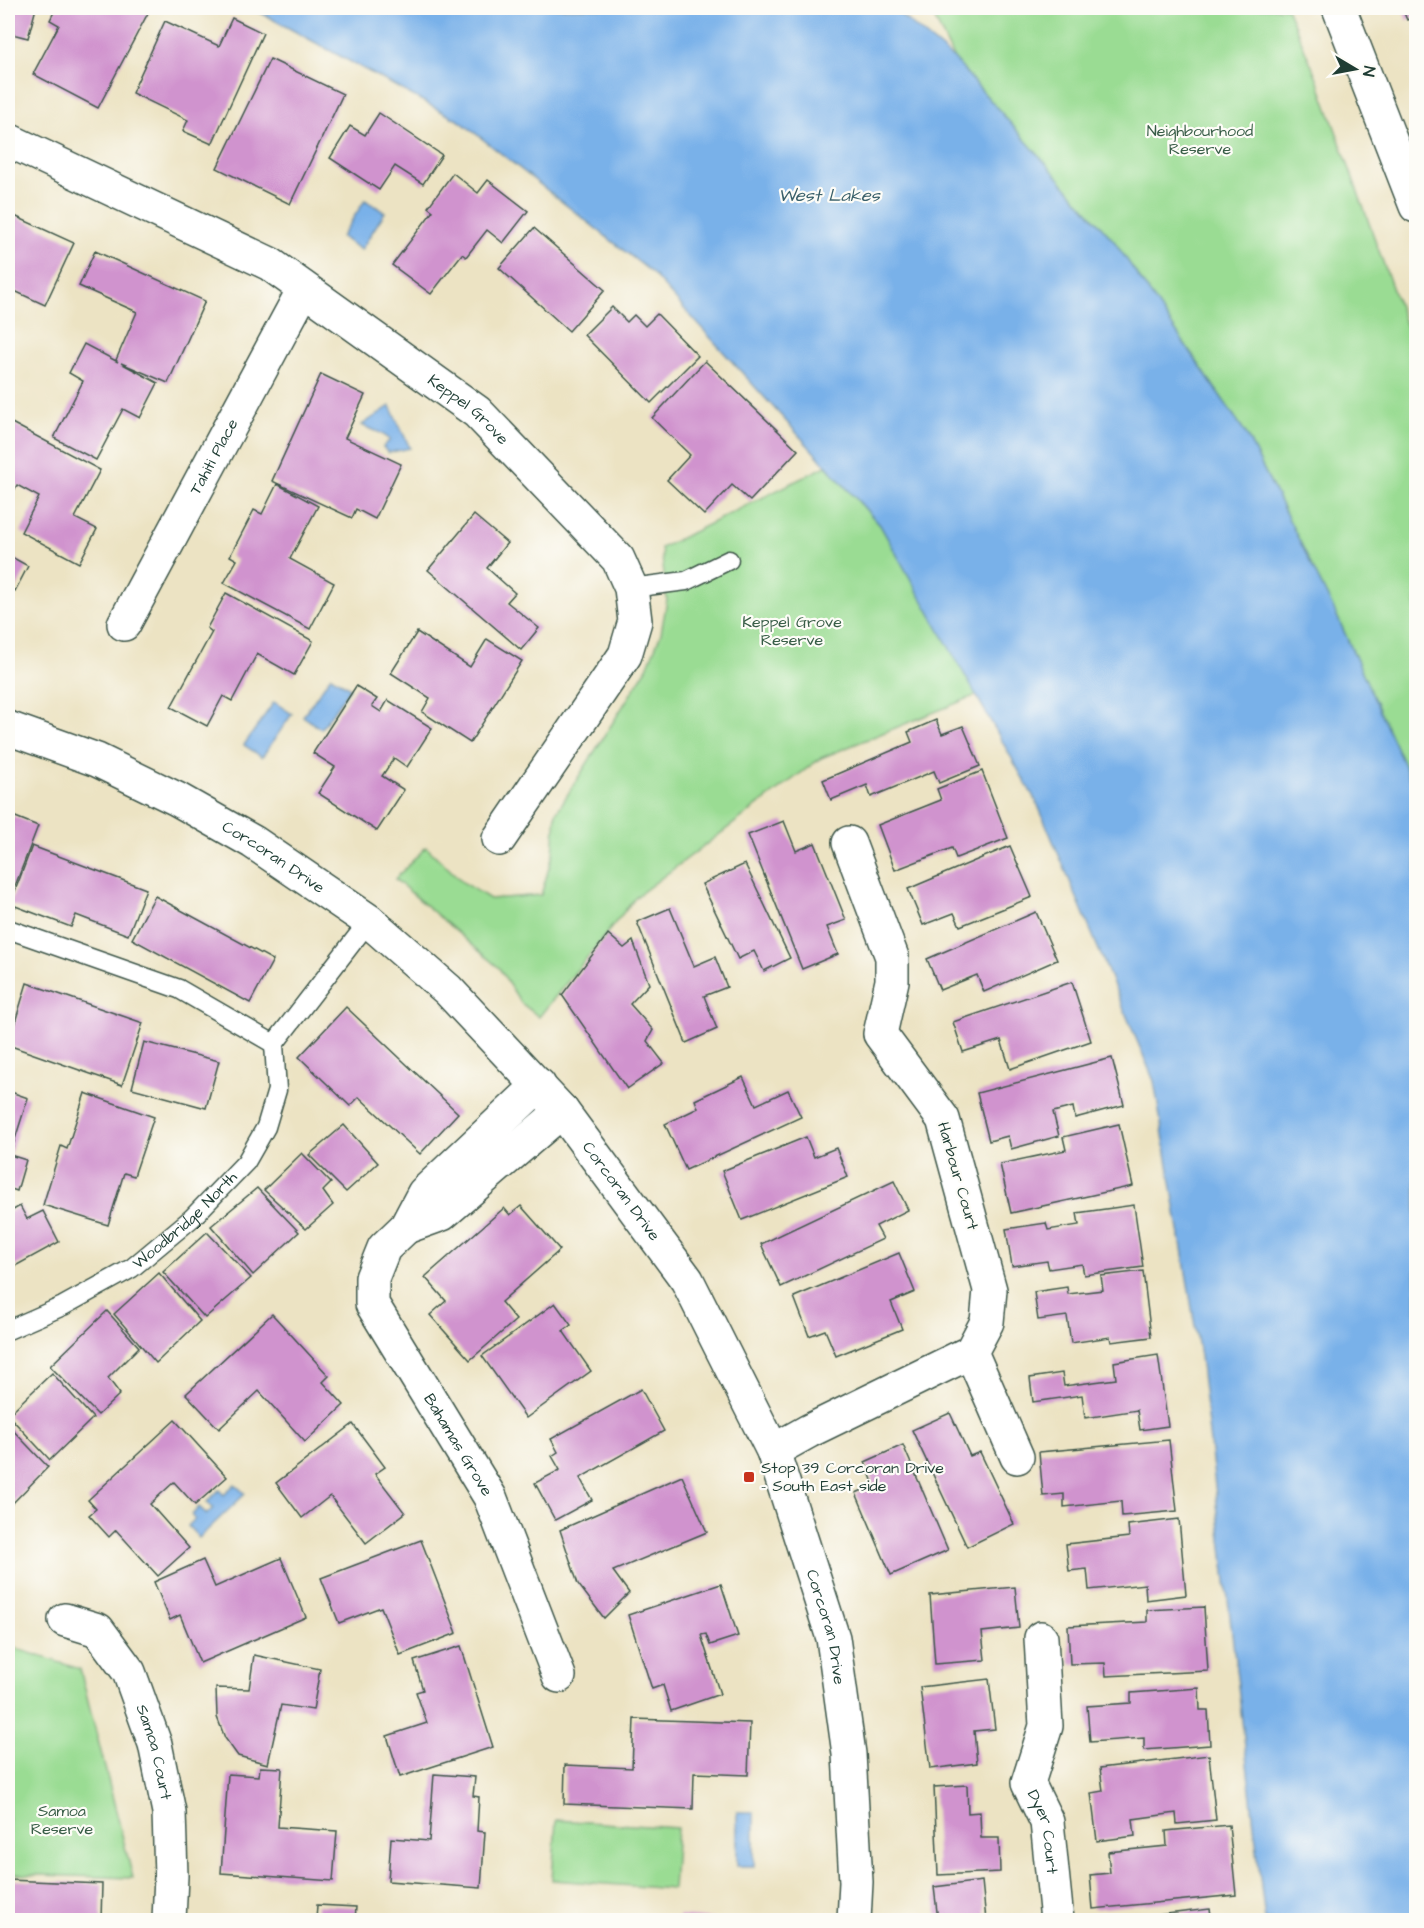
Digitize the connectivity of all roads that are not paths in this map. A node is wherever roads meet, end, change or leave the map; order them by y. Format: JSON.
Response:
{"nodes":[{"id":1,"x":1339,"y":8,"type":"edge"},
{"id":2,"x":8,"y":140,"type":"edge"},
{"id":3,"x":1416,"y":206,"type":"edge"},
{"id":4,"x":304,"y":289,"type":"junction"},
{"id":5,"x":729,"y":560,"type":"dead end"},
{"id":6,"x":631,"y":588,"type":"junction"},
{"id":7,"x":124,"y":624,"type":"dead end"},
{"id":8,"x":8,"y":728,"type":"edge"},
{"id":9,"x":499,"y":839,"type":"dead end"},
{"id":10,"x":849,"y":843,"type":"dead end"},
{"id":11,"x":369,"y":921,"type":"junction"},
{"id":12,"x":8,"y":930,"type":"edge"},
{"id":13,"x":274,"y":1044,"type":"junction"},
{"id":14,"x":539,"y":1085,"type":"junction"},
{"id":15,"x":562,"y":1111,"type":"junction"},
{"id":16,"x":406,"y":1227,"type":"junction"},
{"id":17,"x":8,"y":1330,"type":"edge"},
{"id":18,"x":971,"y":1352,"type":"junction"},
{"id":19,"x":773,"y":1451,"type":"junction"},
{"id":20,"x":1017,"y":1457,"type":"dead end"},
{"id":21,"x":65,"y":1620,"type":"dead end"},
{"id":22,"x":1041,"y":1638,"type":"dead end"},
{"id":23,"x":559,"y":1676,"type":"dead end"},
{"id":24,"x":169,"y":1920,"type":"edge"},
{"id":25,"x":854,"y":1920,"type":"edge"},
{"id":26,"x":1057,"y":1920,"type":"edge"}],
"edges":[{"from":1,"to":3,"type":"street"},
{"from":2,"to":4,"type":"street","name":"Keppel Grove"},
{"from":4,"to":6,"type":"street","name":"Keppel Grove"},
{"from":4,"to":7,"type":"street","name":"Tahiti Place"},
{"from":5,"to":6,"type":"lane"},
{"from":6,"to":9,"type":"street","name":"Keppel Grove"},
{"from":8,"to":11,"type":"street","name":"Corcoran Drive"},
{"from":10,"to":18,"type":"street","name":"Harbour Court"},
{"from":11,"to":13,"type":"lane"},
{"from":11,"to":14,"type":"street","name":"Corcoran Drive"},
{"from":12,"to":13,"type":"lane"},
{"from":13,"to":17,"type":"lane","name":"Woodbridge North"},
{"from":14,"to":15,"type":"street","name":"Corcoran Drive"},
{"from":14,"to":16,"type":"street","name":"Bahamas Grove"},
{"from":15,"to":16,"type":"street","name":"Bahamas Grove"},
{"from":15,"to":19,"type":"street","name":"Corcoran Drive"},
{"from":16,"to":23,"type":"street","name":"Bahamas Grove"},
{"from":18,"to":19,"type":"street"},
{"from":18,"to":20,"type":"street"},
{"from":19,"to":25,"type":"street","name":"Corcoran Drive"},
{"from":21,"to":24,"type":"street","name":"Samoa Court"},
{"from":22,"to":26,"type":"street","name":"Dyer Court"}]}
